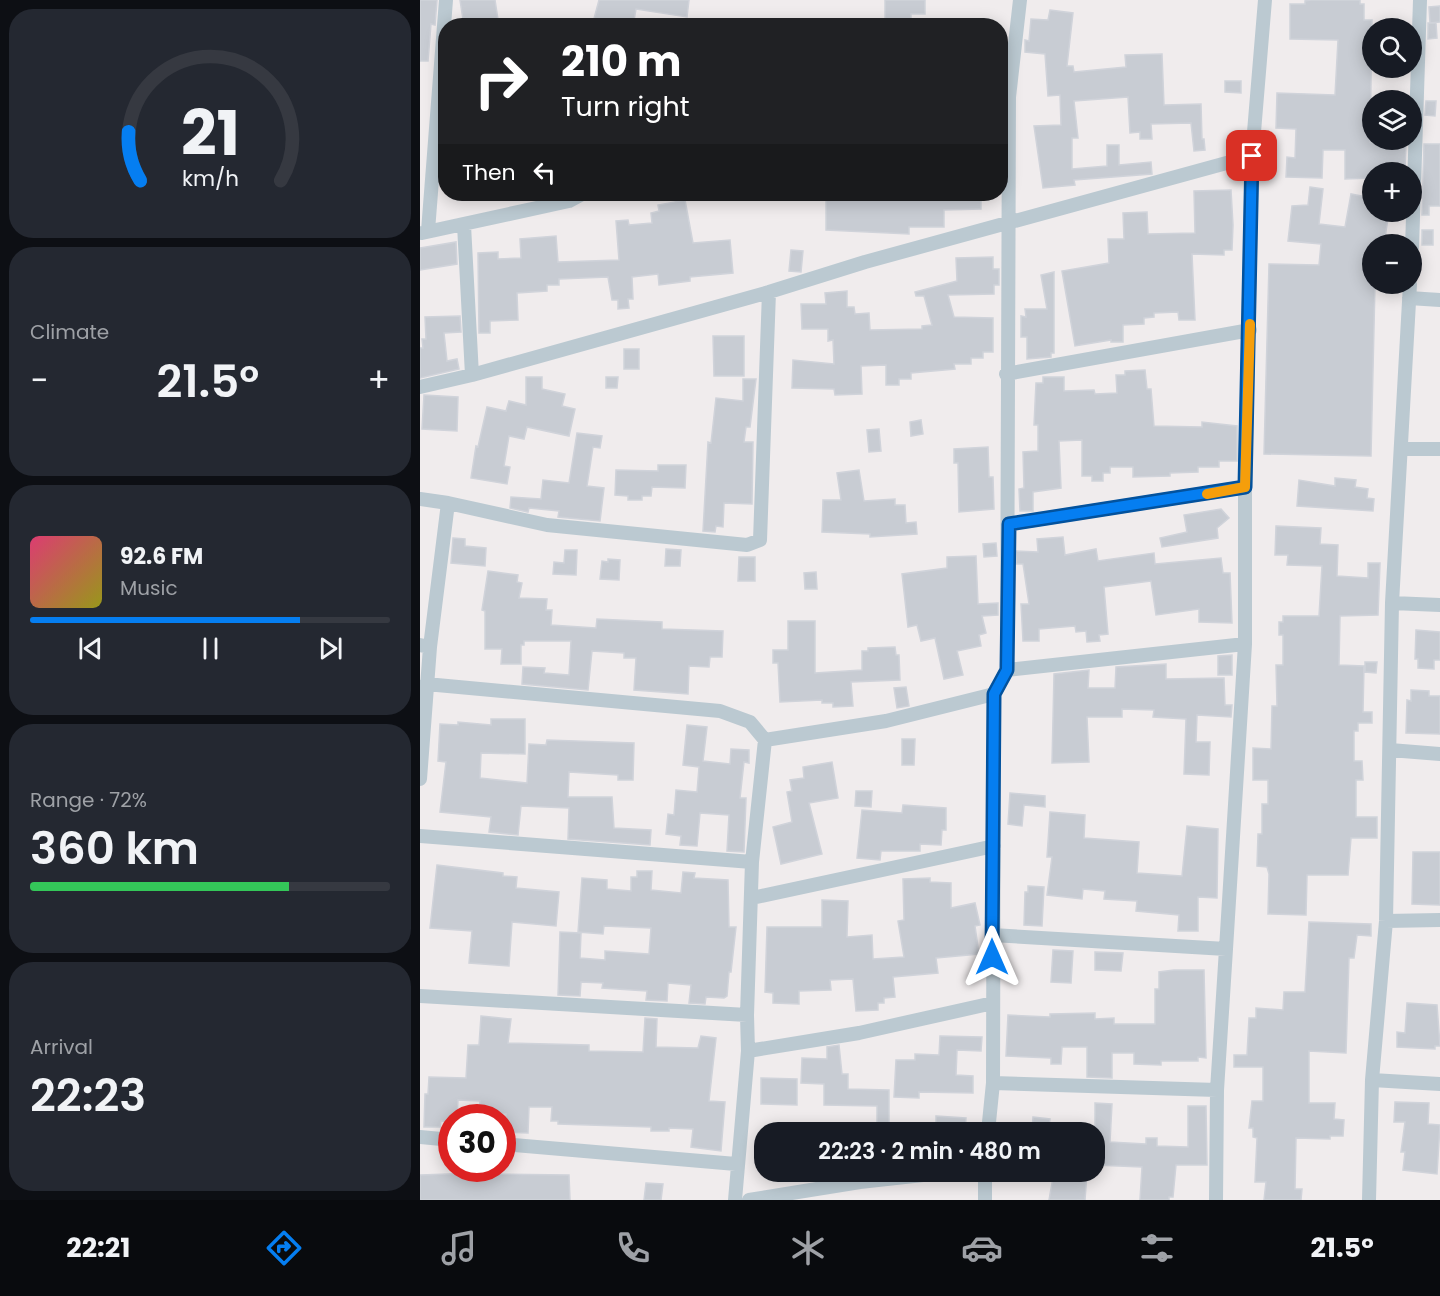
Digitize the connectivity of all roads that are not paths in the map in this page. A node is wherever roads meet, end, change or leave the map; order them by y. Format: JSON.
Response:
{"nodes":[{"id":1,"x":446,"y":0,"type":"edge"},
{"id":2,"x":1020,"y":0,"type":"edge"},
{"id":3,"x":1265,"y":0,"type":"edge"},
{"id":4,"x":1420,"y":0,"type":"edge"},
{"id":5,"x":445,"y":18,"type":"edge"},
{"id":6,"x":1008,"y":78,"type":"edge"},
{"id":7,"x":438,"y":116,"type":"edge"},
{"id":8,"x":1252,"y":156,"type":"junction"},
{"id":9,"x":569,"y":201,"type":"edge"},
{"id":10,"x":1007,"y":201,"type":"edge"},
{"id":11,"x":1007,"y":224,"type":"junction"},
{"id":12,"x":465,"y":225,"type":"junction"},
{"id":13,"x":424,"y":232,"type":"edge"},
{"id":14,"x":1412,"y":234,"type":"edge"},
{"id":15,"x":770,"y":292,"type":"junction"},
{"id":16,"x":1409,"y":294,"type":"edge"},
{"id":17,"x":1409,"y":298,"type":"junction"},
{"id":18,"x":1440,"y":300,"type":"edge"},
{"id":19,"x":1250,"y":330,"type":"junction"},
{"id":20,"x":1006,"y":374,"type":"junction"},
{"id":21,"x":472,"y":375,"type":"junction"},
{"id":22,"x":420,"y":387,"type":"edge"},
{"id":23,"x":1401,"y":449,"type":"junction"},
{"id":24,"x":1440,"y":449,"type":"edge"},
{"id":25,"x":1245,"y":487,"type":"junction"},
{"id":26,"x":420,"y":499,"type":"edge"},
{"id":27,"x":448,"y":502,"type":"junction"},
{"id":28,"x":1009,"y":524,"type":"junction"},
{"id":29,"x":1392,"y":603,"type":"junction"},
{"id":30,"x":1440,"y":605,"type":"edge"},
{"id":31,"x":1245,"y":644,"type":"junction"},
{"id":32,"x":425,"y":646,"type":"edge"},
{"id":33,"x":1007,"y":670,"type":"junction"},
{"id":34,"x":426,"y":684,"type":"junction"},
{"id":35,"x":994,"y":694,"type":"junction"},
{"id":36,"x":765,"y":740,"type":"junction"},
{"id":37,"x":1390,"y":750,"type":"junction"},
{"id":38,"x":1440,"y":754,"type":"edge"},
{"id":39,"x":420,"y":779,"type":"edge"},
{"id":40,"x":420,"y":836,"type":"edge"},
{"id":41,"x":994,"y":846,"type":"junction"},
{"id":42,"x":752,"y":862,"type":"junction"},
{"id":43,"x":752,"y":898,"type":"junction"},
{"id":44,"x":1440,"y":920,"type":"edge"},
{"id":45,"x":1386,"y":921,"type":"junction"},
{"id":46,"x":992,"y":935,"type":"junction"},
{"id":47,"x":1226,"y":949,"type":"junction"},
{"id":48,"x":420,"y":996,"type":"edge"},
{"id":49,"x":993,"y":1003,"type":"junction"},
{"id":50,"x":747,"y":1015,"type":"junction"},
{"id":51,"x":748,"y":1051,"type":"junction"},
{"id":52,"x":1372,"y":1080,"type":"junction"},
{"id":53,"x":993,"y":1083,"type":"junction"},
{"id":54,"x":1440,"y":1084,"type":"edge"},
{"id":55,"x":1217,"y":1090,"type":"junction"},
{"id":56,"x":989,"y":1122,"type":"edge"},
{"id":57,"x":420,"y":1137,"type":"edge"},
{"id":58,"x":438,"y":1139,"type":"edge"},
{"id":59,"x":516,"y":1145,"type":"edge"},
{"id":60,"x":736,"y":1164,"type":"junction"},
{"id":61,"x":860,"y":1182,"type":"edge"},
{"id":62,"x":985,"y":1182,"type":"edge"},
{"id":63,"x":735,"y":1200,"type":"edge"},
{"id":64,"x":749,"y":1200,"type":"edge"},
{"id":65,"x":985,"y":1200,"type":"edge"},
{"id":66,"x":1216,"y":1200,"type":"edge"},
{"id":67,"x":1369,"y":1200,"type":"edge"}],
"edges":[{"from":1,"to":5,"type":"street"},
{"from":2,"to":6,"type":"street"},
{"from":3,"to":8,"type":"street"},
{"from":4,"to":14,"type":"street"},
{"from":7,"to":13,"type":"street"},
{"from":8,"to":11,"type":"street"},
{"from":8,"to":19,"type":"street"},
{"from":9,"to":12,"type":"street"},
{"from":10,"to":11,"type":"street"},
{"from":11,"to":15,"type":"street"},
{"from":11,"to":20,"type":"street"},
{"from":12,"to":13,"type":"street"},
{"from":12,"to":21,"type":"street"},
{"from":15,"to":21,"type":"street"},
{"from":15,"to":27,"type":"street"},
{"from":16,"to":17,"type":"street"},
{"from":17,"to":18,"type":"street"},
{"from":17,"to":23,"type":"street"},
{"from":19,"to":20,"type":"street"},
{"from":19,"to":25,"type":"street"},
{"from":20,"to":28,"type":"street"},
{"from":21,"to":22,"type":"street"},
{"from":23,"to":24,"type":"street"},
{"from":23,"to":29,"type":"street"},
{"from":25,"to":28,"type":"street"},
{"from":25,"to":31,"type":"street"},
{"from":26,"to":27,"type":"street"},
{"from":27,"to":32,"type":"street"},
{"from":28,"to":33,"type":"street"},
{"from":29,"to":30,"type":"street"},
{"from":29,"to":37,"type":"street"},
{"from":31,"to":33,"type":"street"},
{"from":31,"to":47,"type":"street"},
{"from":32,"to":34,"type":"street"},
{"from":33,"to":35,"type":"street"},
{"from":34,"to":36,"type":"street"},
{"from":34,"to":39,"type":"street"},
{"from":35,"to":36,"type":"street"},
{"from":35,"to":41,"type":"street"},
{"from":36,"to":42,"type":"street"},
{"from":37,"to":38,"type":"street"},
{"from":37,"to":45,"type":"street"},
{"from":40,"to":42,"type":"street"},
{"from":41,"to":43,"type":"street"},
{"from":41,"to":46,"type":"street"},
{"from":42,"to":43,"type":"street"},
{"from":43,"to":50,"type":"street"},
{"from":44,"to":45,"type":"street"},
{"from":45,"to":52,"type":"street"},
{"from":46,"to":47,"type":"street"},
{"from":46,"to":49,"type":"street"},
{"from":47,"to":55,"type":"street"},
{"from":48,"to":50,"type":"street"},
{"from":49,"to":51,"type":"street"},
{"from":49,"to":53,"type":"street"},
{"from":50,"to":51,"type":"street"},
{"from":51,"to":60,"type":"street"},
{"from":52,"to":54,"type":"street"},
{"from":52,"to":67,"type":"street"},
{"from":53,"to":55,"type":"street"},
{"from":53,"to":56,"type":"street"},
{"from":55,"to":66,"type":"street"},
{"from":57,"to":58,"type":"street"},
{"from":59,"to":60,"type":"street"},
{"from":60,"to":63,"type":"street"},
{"from":61,"to":64,"type":"street"},
{"from":62,"to":65,"type":"street"}]}
